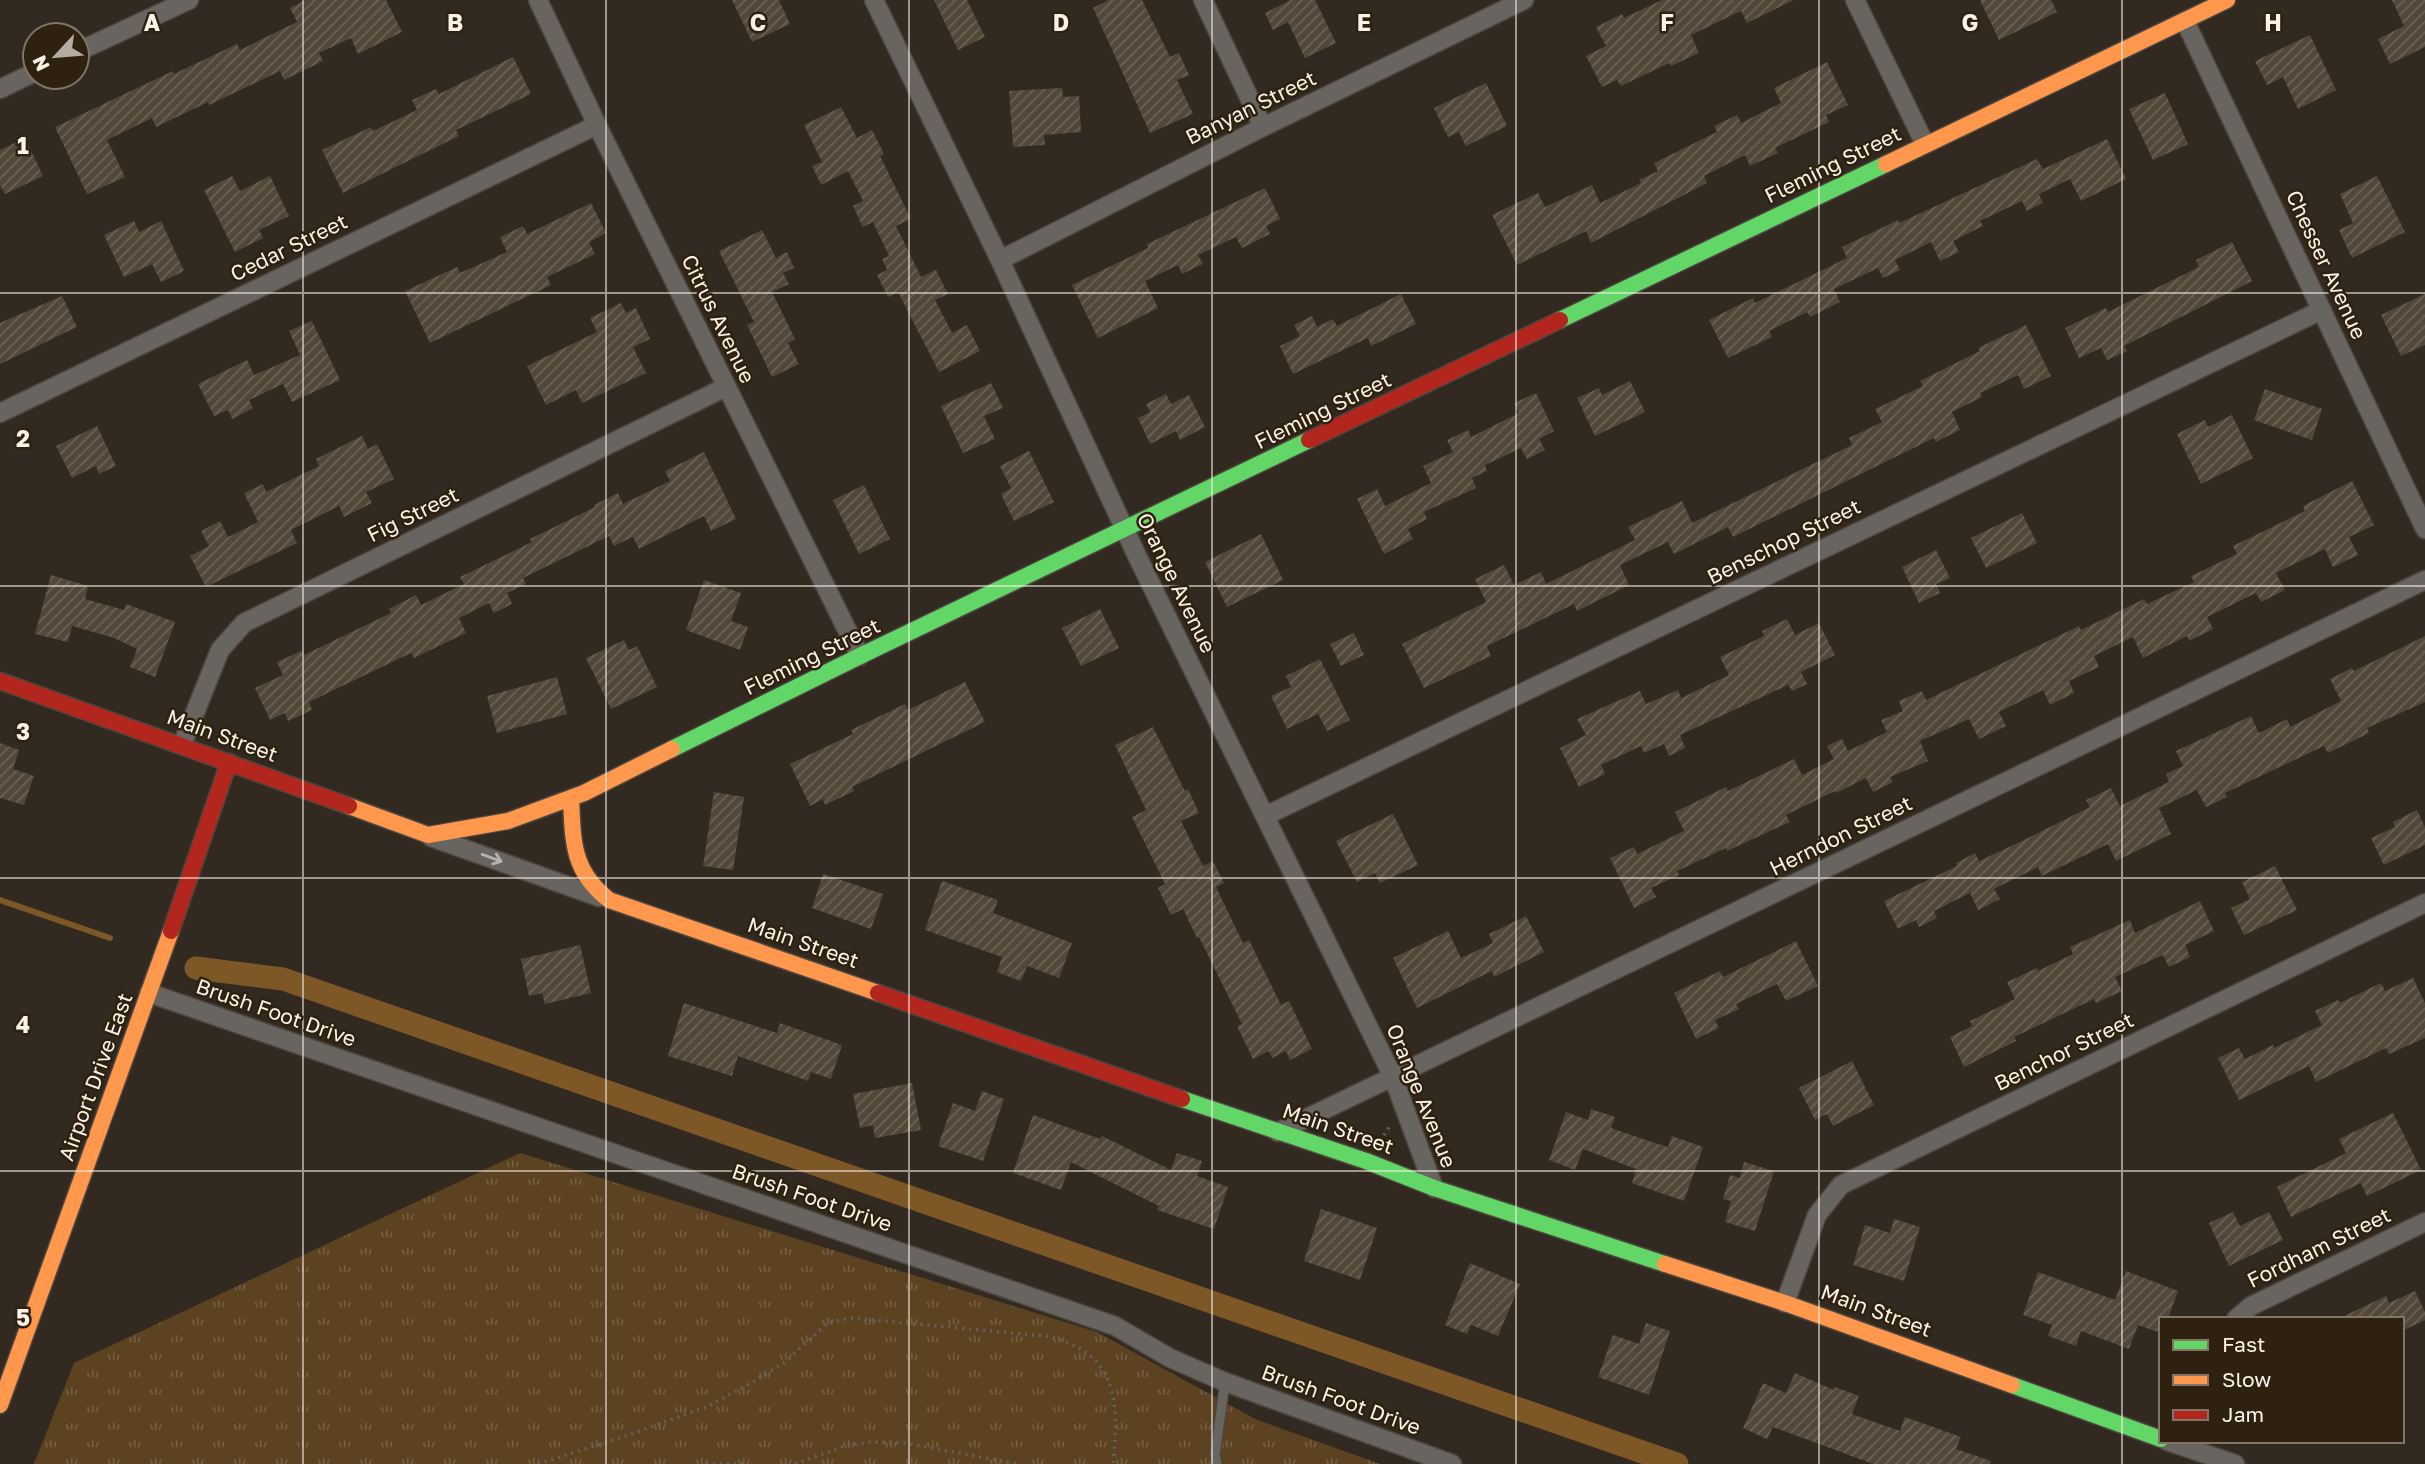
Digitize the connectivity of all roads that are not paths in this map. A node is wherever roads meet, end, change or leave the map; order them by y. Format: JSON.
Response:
{"nodes":[{"id":1,"x":189,"y":0,"type":"edge"},
{"id":2,"x":538,"y":0,"type":"edge"},
{"id":3,"x":874,"y":0,"type":"edge"},
{"id":4,"x":1203,"y":0,"type":"edge"},
{"id":5,"x":1524,"y":0,"type":"edge"},
{"id":6,"x":1855,"y":0,"type":"edge"},
{"id":7,"x":2227,"y":0,"type":"edge"},
{"id":8,"x":2185,"y":21,"type":"junction"},
{"id":9,"x":91,"y":46,"type":"edge"},
{"id":10,"x":21,"y":79,"type":"edge"},
{"id":11,"x":0,"y":89,"type":"edge"},
{"id":12,"x":597,"y":125,"type":"junction"},
{"id":13,"x":1263,"y":127,"type":"junction"},
{"id":14,"x":1924,"y":144,"type":"junction"},
{"id":15,"x":1000,"y":260,"type":"junction"},
{"id":16,"x":2322,"y":310,"type":"junction"},
{"id":17,"x":726,"y":387,"type":"junction"},
{"id":18,"x":0,"y":413,"type":"edge"},
{"id":19,"x":2425,"y":529,"type":"edge"},
{"id":20,"x":1125,"y":530,"type":"junction"},
{"id":21,"x":2425,"y":580,"type":"edge"},
{"id":22,"x":860,"y":656,"type":"junction"},
{"id":23,"x":0,"y":681,"type":"edge"},
{"id":24,"x":182,"y":745,"type":"junction"},
{"id":25,"x":229,"y":762,"type":"junction"},
{"id":26,"x":570,"y":798,"type":"junction"},
{"id":27,"x":1265,"y":816,"type":"junction"},
{"id":28,"x":428,"y":835,"type":"junction"},
{"id":29,"x":609,"y":900,"type":"junction"},
{"id":30,"x":2425,"y":903,"type":"edge"},
{"id":31,"x":149,"y":993,"type":"junction"},
{"id":32,"x":1393,"y":1076,"type":"junction"},
{"id":33,"x":1278,"y":1132,"type":"junction"},
{"id":34,"x":1434,"y":1188,"type":"junction"},
{"id":35,"x":2425,"y":1223,"type":"edge"},
{"id":36,"x":1785,"y":1303,"type":"junction"},
{"id":37,"x":2238,"y":1317,"type":"edge"},
{"id":38,"x":1225,"y":1382,"type":"junction"},
{"id":39,"x":0,"y":1405,"type":"edge"},
{"id":40,"x":2159,"y":1438,"type":"edge"},
{"id":41,"x":2174,"y":1443,"type":"edge"},
{"id":42,"x":1217,"y":1464,"type":"edge"},
{"id":43,"x":1452,"y":1464,"type":"edge"},
{"id":44,"x":2235,"y":1464,"type":"edge"}],
"edges":[{"from":1,"to":9,"type":"street"},
{"from":2,"to":12,"type":"street","name":"Citrus Avenue"},
{"from":3,"to":15,"type":"street","name":"Orange Avenue"},
{"from":4,"to":13,"type":"street"},
{"from":5,"to":13,"type":"street","name":"Banyan Street"},
{"from":6,"to":14,"type":"street"},
{"from":7,"to":8,"type":"street","name":"Fleming Street"},
{"from":8,"to":14,"type":"street","name":"Fleming Street"},
{"from":8,"to":16,"type":"street","name":"Chesser Avenue"},
{"from":10,"to":11,"type":"street"},
{"from":12,"to":17,"type":"street","name":"Citrus Avenue"},
{"from":12,"to":18,"type":"street","name":"Cedar Street"},
{"from":13,"to":15,"type":"street","name":"Banyan Street"},
{"from":14,"to":20,"type":"street","name":"Fleming Street"},
{"from":15,"to":20,"type":"street","name":"Orange Avenue"},
{"from":16,"to":19,"type":"street","name":"Chesser Avenue"},
{"from":16,"to":27,"type":"street","name":"Benschop Street"},
{"from":17,"to":22,"type":"street","name":"Citrus Avenue"},
{"from":17,"to":24,"type":"street","name":"Fig Street"},
{"from":20,"to":22,"type":"street","name":"Fleming Street"},
{"from":20,"to":27,"type":"street","name":"Orange Avenue"},
{"from":21,"to":32,"type":"street","name":"Herndon Street"},
{"from":22,"to":26,"type":"street","name":"Fleming Street"},
{"from":23,"to":24,"type":"street","name":"Main Street"},
{"from":24,"to":25,"type":"street","name":"Main Street"},
{"from":25,"to":28,"type":"street","name":"Main Street"},
{"from":25,"to":31,"type":"street","name":"Airport Drive East"},
{"from":26,"to":28,"type":"street","name":"Fleming Street"},
{"from":26,"to":29,"type":"street","name":"Main Street"},
{"from":27,"to":32,"type":"street","name":"Orange Avenue"},
{"from":28,"to":29,"type":"street","one_way":true},
{"from":29,"to":33,"type":"street","name":"Main Street"},
{"from":30,"to":36,"type":"street","name":"Benchor Street"},
{"from":31,"to":38,"type":"street","name":"Brush Foot Drive"},
{"from":31,"to":39,"type":"street","name":"Airport Drive East"},
{"from":32,"to":33,"type":"street","name":"Herndon Street"},
{"from":32,"to":34,"type":"street","name":"Orange Avenue"},
{"from":33,"to":34,"type":"street","name":"Main Street"},
{"from":34,"to":36,"type":"street","name":"Main Street"},
{"from":35,"to":37,"type":"street","name":"Fordham Street"},
{"from":36,"to":40,"type":"street","name":"Main Street"},
{"from":38,"to":42,"type":"lane"},
{"from":38,"to":43,"type":"street","name":"Brush Foot Drive"},
{"from":41,"to":44,"type":"street","name":"Main Street"}]}
